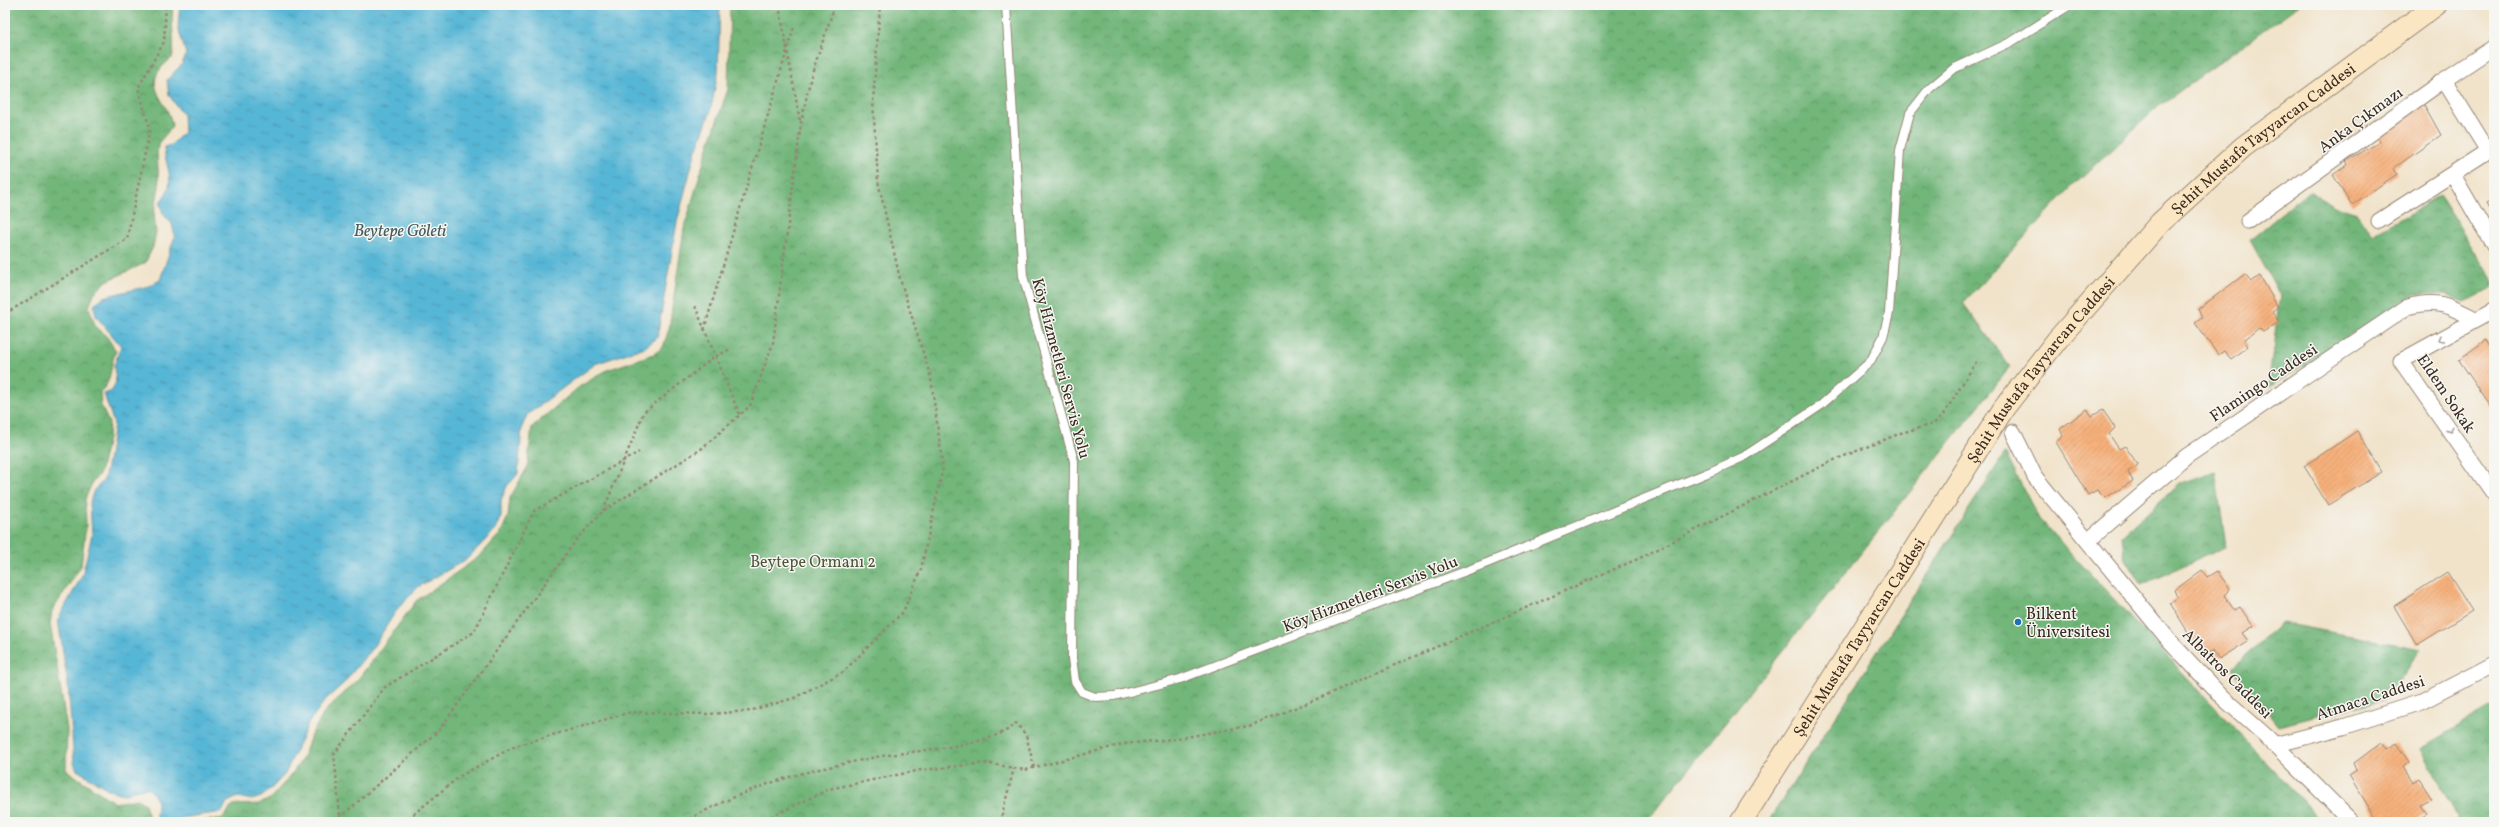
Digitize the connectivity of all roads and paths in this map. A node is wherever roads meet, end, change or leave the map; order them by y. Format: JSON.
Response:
{"nodes":[{"id":1,"x":166,"y":5,"type":"edge"},
{"id":2,"x":779,"y":5,"type":"edge"},
{"id":3,"x":835,"y":5,"type":"edge"},
{"id":4,"x":880,"y":5,"type":"edge"},
{"id":5,"x":1006,"y":5,"type":"edge"},
{"id":6,"x":2070,"y":5,"type":"edge"},
{"id":7,"x":2436,"y":5,"type":"edge"},
{"id":8,"x":794,"y":27,"type":"dead end"},
{"id":9,"x":2494,"y":47,"type":"edge"},
{"id":10,"x":787,"y":49,"type":"junction"},
{"id":11,"x":2444,"y":80,"type":"junction"},
{"id":12,"x":801,"y":123,"type":"junction"},
{"id":13,"x":2491,"y":149,"type":"edge"},
{"id":14,"x":2453,"y":175,"type":"junction"},
{"id":15,"x":2248,"y":221,"type":"dead end"},
{"id":16,"x":2379,"y":221,"type":"dead end"},
{"id":17,"x":2494,"y":246,"type":"edge"},
{"id":18,"x":695,"y":306,"type":"dead end"},
{"id":19,"x":2494,"y":310,"type":"edge"},
{"id":20,"x":5,"y":314,"type":"edge"},
{"id":21,"x":2475,"y":319,"type":"junction"},
{"id":22,"x":704,"y":330,"type":"junction"},
{"id":23,"x":730,"y":349,"type":"dead end"},
{"id":24,"x":714,"y":357,"type":"junction"},
{"id":25,"x":1978,"y":359,"type":"dead end"},
{"id":26,"x":740,"y":416,"type":"junction"},
{"id":27,"x":2013,"y":432,"type":"dead end"},
{"id":28,"x":639,"y":452,"type":"dead end"},
{"id":29,"x":624,"y":460,"type":"junction"},
{"id":30,"x":2494,"y":494,"type":"edge"},
{"id":31,"x":603,"y":511,"type":"junction"},
{"id":32,"x":2089,"y":540,"type":"junction"},
{"id":33,"x":2494,"y":664,"type":"edge"},
{"id":34,"x":2274,"y":745,"type":"junction"},
{"id":35,"x":1034,"y":767,"type":"junction"},
{"id":36,"x":1014,"y":768,"type":"junction"},
{"id":37,"x":340,"y":815,"type":"junction"},
{"id":38,"x":335,"y":822,"type":"edge"},
{"id":39,"x":404,"y":822,"type":"edge"},
{"id":40,"x":684,"y":822,"type":"edge"},
{"id":41,"x":760,"y":822,"type":"edge"},
{"id":42,"x":1000,"y":822,"type":"edge"},
{"id":43,"x":1742,"y":822,"type":"edge"},
{"id":44,"x":2352,"y":822,"type":"edge"}],
"edges":[{"from":1,"to":20,"type":"path"},
{"from":2,"to":10,"type":"path"},
{"from":3,"to":12,"type":"path"},
{"from":4,"to":39,"type":"path"},
{"from":5,"to":6,"type":"lane","name":"Köy Hizmetleri Servis Yolu"},
{"from":7,"to":43,"type":"main road","name":"Şehit Mustafa Tayyarcan Caddesi"},
{"from":8,"to":10,"type":"path"},
{"from":9,"to":11,"type":"street","name":"Anka Çıkmazı"},
{"from":10,"to":12,"type":"path"},
{"from":10,"to":22,"type":"path"},
{"from":11,"to":13,"type":"street"},
{"from":11,"to":15,"type":"street","name":"Anka Çıkmazı"},
{"from":12,"to":26,"type":"path"},
{"from":13,"to":14,"type":"street"},
{"from":14,"to":16,"type":"street"},
{"from":14,"to":17,"type":"street"},
{"from":18,"to":22,"type":"path"},
{"from":19,"to":21,"type":"street"},
{"from":21,"to":30,"type":"street","name":"Eldem Sokak","one_way":true},
{"from":21,"to":32,"type":"street","name":"Flamingo Caddesi"},
{"from":22,"to":24,"type":"path"},
{"from":23,"to":24,"type":"path"},
{"from":24,"to":26,"type":"path"},
{"from":24,"to":29,"type":"path"},
{"from":25,"to":35,"type":"path"},
{"from":26,"to":31,"type":"path"},
{"from":27,"to":32,"type":"street","name":"Albatros Caddesi"},
{"from":28,"to":29,"type":"path"},
{"from":29,"to":31,"type":"path"},
{"from":29,"to":37,"type":"path"},
{"from":31,"to":37,"type":"path"},
{"from":32,"to":34,"type":"street","name":"Albatros Caddesi"},
{"from":33,"to":34,"type":"street","name":"Atmaca Caddesi"},
{"from":34,"to":44,"type":"street","name":"Albatros Caddesi"},
{"from":35,"to":36,"type":"path"},
{"from":35,"to":40,"type":"path"},
{"from":36,"to":41,"type":"path"},
{"from":36,"to":42,"type":"path"},
{"from":37,"to":38,"type":"path"}]}
